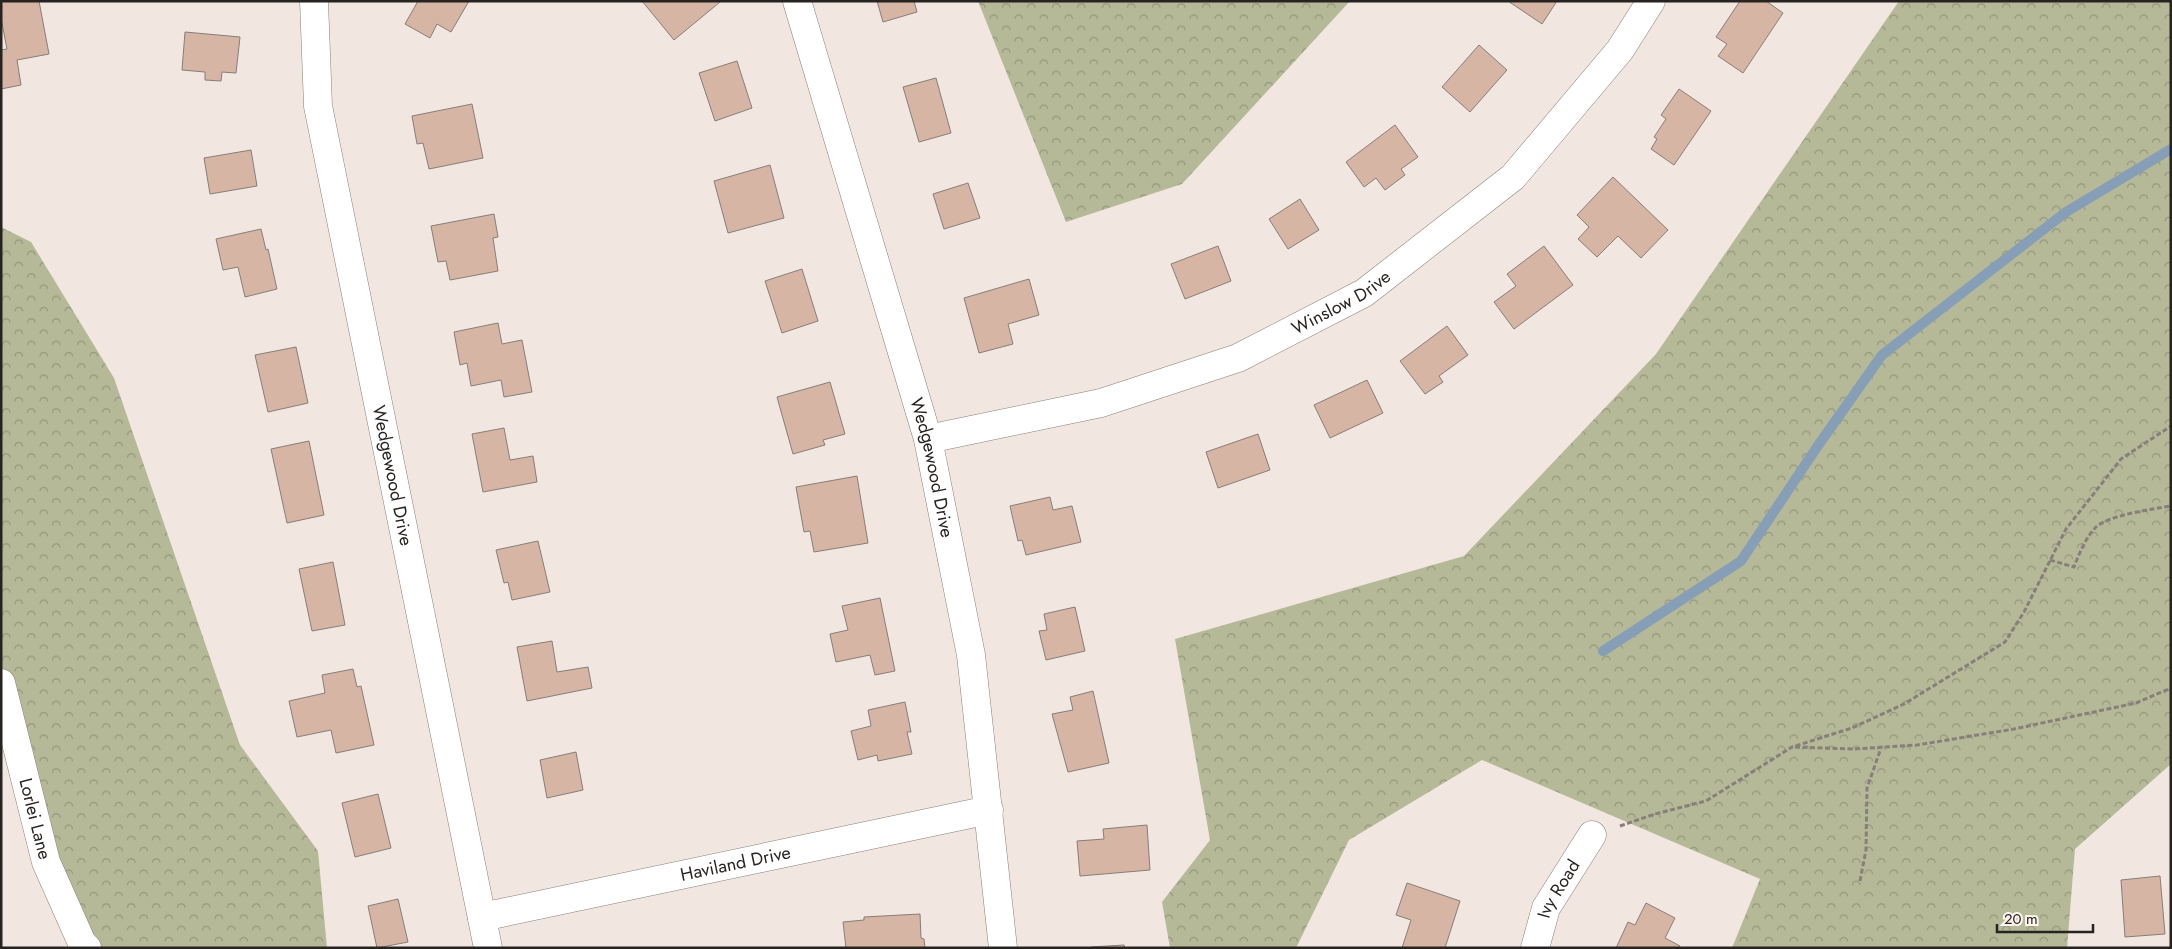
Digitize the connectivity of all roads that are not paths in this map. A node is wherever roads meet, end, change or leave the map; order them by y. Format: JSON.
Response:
{"nodes":[{"id":1,"x":314,"y":1,"type":"edge"},
{"id":2,"x":797,"y":1,"type":"edge"},
{"id":3,"x":1651,"y":1,"type":"edge"},
{"id":4,"x":928,"y":440,"type":"junction"},
{"id":5,"x":1,"y":683,"type":"edge"},
{"id":6,"x":989,"y":810,"type":"junction"},
{"id":7,"x":1592,"y":835,"type":"road end"},
{"id":8,"x":482,"y":917,"type":"junction"},
{"id":9,"x":87,"y":948,"type":"edge"},
{"id":10,"x":488,"y":948,"type":"edge"},
{"id":11,"x":1003,"y":948,"type":"edge"},
{"id":12,"x":1535,"y":948,"type":"edge"}],
"edges":[{"from":1,"to":8,"type":"street","name":"Wedgewood Drive"},
{"from":2,"to":4,"type":"street","name":"Wedgewood Drive"},
{"from":3,"to":4,"type":"street","name":"Winslow Drive"},
{"from":4,"to":6,"type":"street","name":"Wedgewood Drive"},
{"from":5,"to":9,"type":"street","name":"Lorlei Lane"},
{"from":6,"to":8,"type":"street","name":"Haviland Drive"},
{"from":6,"to":11,"type":"street","name":"Wedgewood Drive"},
{"from":7,"to":12,"type":"street","name":"Ivy Road"},
{"from":8,"to":10,"type":"street","name":"Wedgewood Drive"}]}
